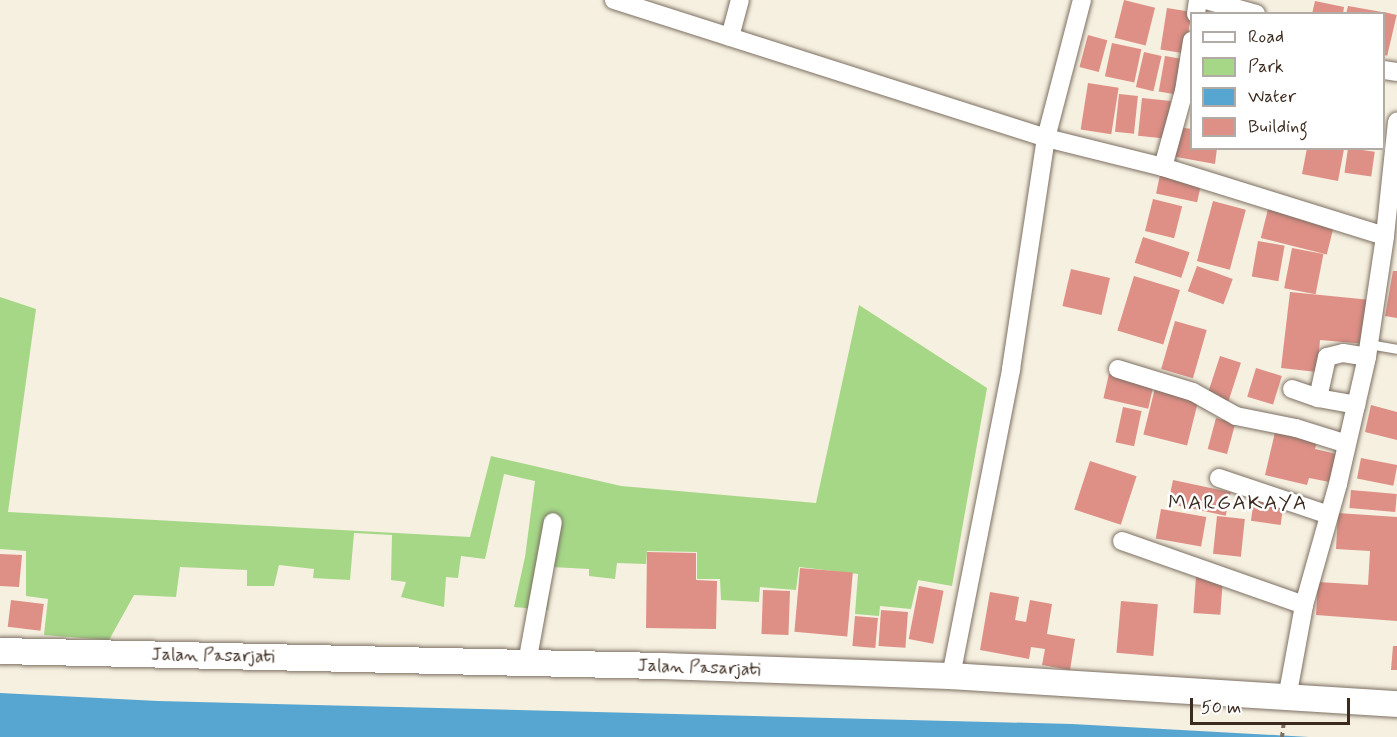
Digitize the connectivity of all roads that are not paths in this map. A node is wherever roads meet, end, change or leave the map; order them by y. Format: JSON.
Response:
{"nodes":[{"id":1,"x":614,"y":0,"type":"edge"},
{"id":2,"x":740,"y":0,"type":"edge"},
{"id":3,"x":1082,"y":0,"type":"edge"},
{"id":4,"x":1206,"y":0,"type":"edge"},
{"id":5,"x":1249,"y":12,"type":"edge"},
{"id":6,"x":730,"y":37,"type":"junction"},
{"id":7,"x":1190,"y":48,"type":"edge"},
{"id":8,"x":1397,"y":122,"type":"edge"},
{"id":9,"x":1046,"y":138,"type":"junction"},
{"id":10,"x":1163,"y":167,"type":"junction"},
{"id":11,"x":1385,"y":236,"type":"junction"},
{"id":12,"x":1397,"y":349,"type":"edge"},
{"id":13,"x":1368,"y":351,"type":"junction"},
{"id":14,"x":1118,"y":369,"type":"dead end"},
{"id":15,"x":1292,"y":389,"type":"dead end"},
{"id":16,"x":1318,"y":398,"type":"junction"},
{"id":17,"x":1356,"y":405,"type":"junction"},
{"id":18,"x":1347,"y":444,"type":"junction"},
{"id":19,"x":1219,"y":478,"type":"dead end"},
{"id":20,"x":1329,"y":515,"type":"junction"},
{"id":21,"x":553,"y":522,"type":"dead end"},
{"id":22,"x":1122,"y":541,"type":"dead end"},
{"id":23,"x":1304,"y":605,"type":"junction"},
{"id":24,"x":0,"y":651,"type":"edge"},
{"id":25,"x":527,"y":663,"type":"junction"},
{"id":26,"x":951,"y":676,"type":"junction"},
{"id":27,"x":1397,"y":704,"type":"edge"},
{"id":28,"x":1285,"y":710,"type":"junction"}],
"edges":[{"from":1,"to":6,"type":"street"},
{"from":2,"to":6,"type":"street"},
{"from":3,"to":9,"type":"street"},
{"from":4,"to":5,"type":"street"},
{"from":6,"to":9,"type":"street"},
{"from":7,"to":10,"type":"street"},
{"from":8,"to":11,"type":"street"},
{"from":9,"to":10,"type":"street"},
{"from":9,"to":26,"type":"street"},
{"from":10,"to":11,"type":"street"},
{"from":11,"to":13,"type":"street"},
{"from":12,"to":13,"type":"lane"},
{"from":13,"to":16,"type":"street"},
{"from":13,"to":17,"type":"street"},
{"from":14,"to":18,"type":"street"},
{"from":15,"to":16,"type":"street"},
{"from":16,"to":17,"type":"street"},
{"from":17,"to":18,"type":"street"},
{"from":18,"to":20,"type":"street"},
{"from":19,"to":20,"type":"street"},
{"from":20,"to":23,"type":"street"},
{"from":21,"to":25,"type":"street"},
{"from":22,"to":23,"type":"street"},
{"from":23,"to":28,"type":"street"},
{"from":24,"to":25,"type":"main road","name":"Jalan Pasarjati"},
{"from":25,"to":26,"type":"main road","name":"Jalan Pasarjati"},
{"from":26,"to":28,"type":"main road","name":"Jalan Pasarjati"},
{"from":27,"to":28,"type":"main road","name":"Jalan Pasarjati"}]}
